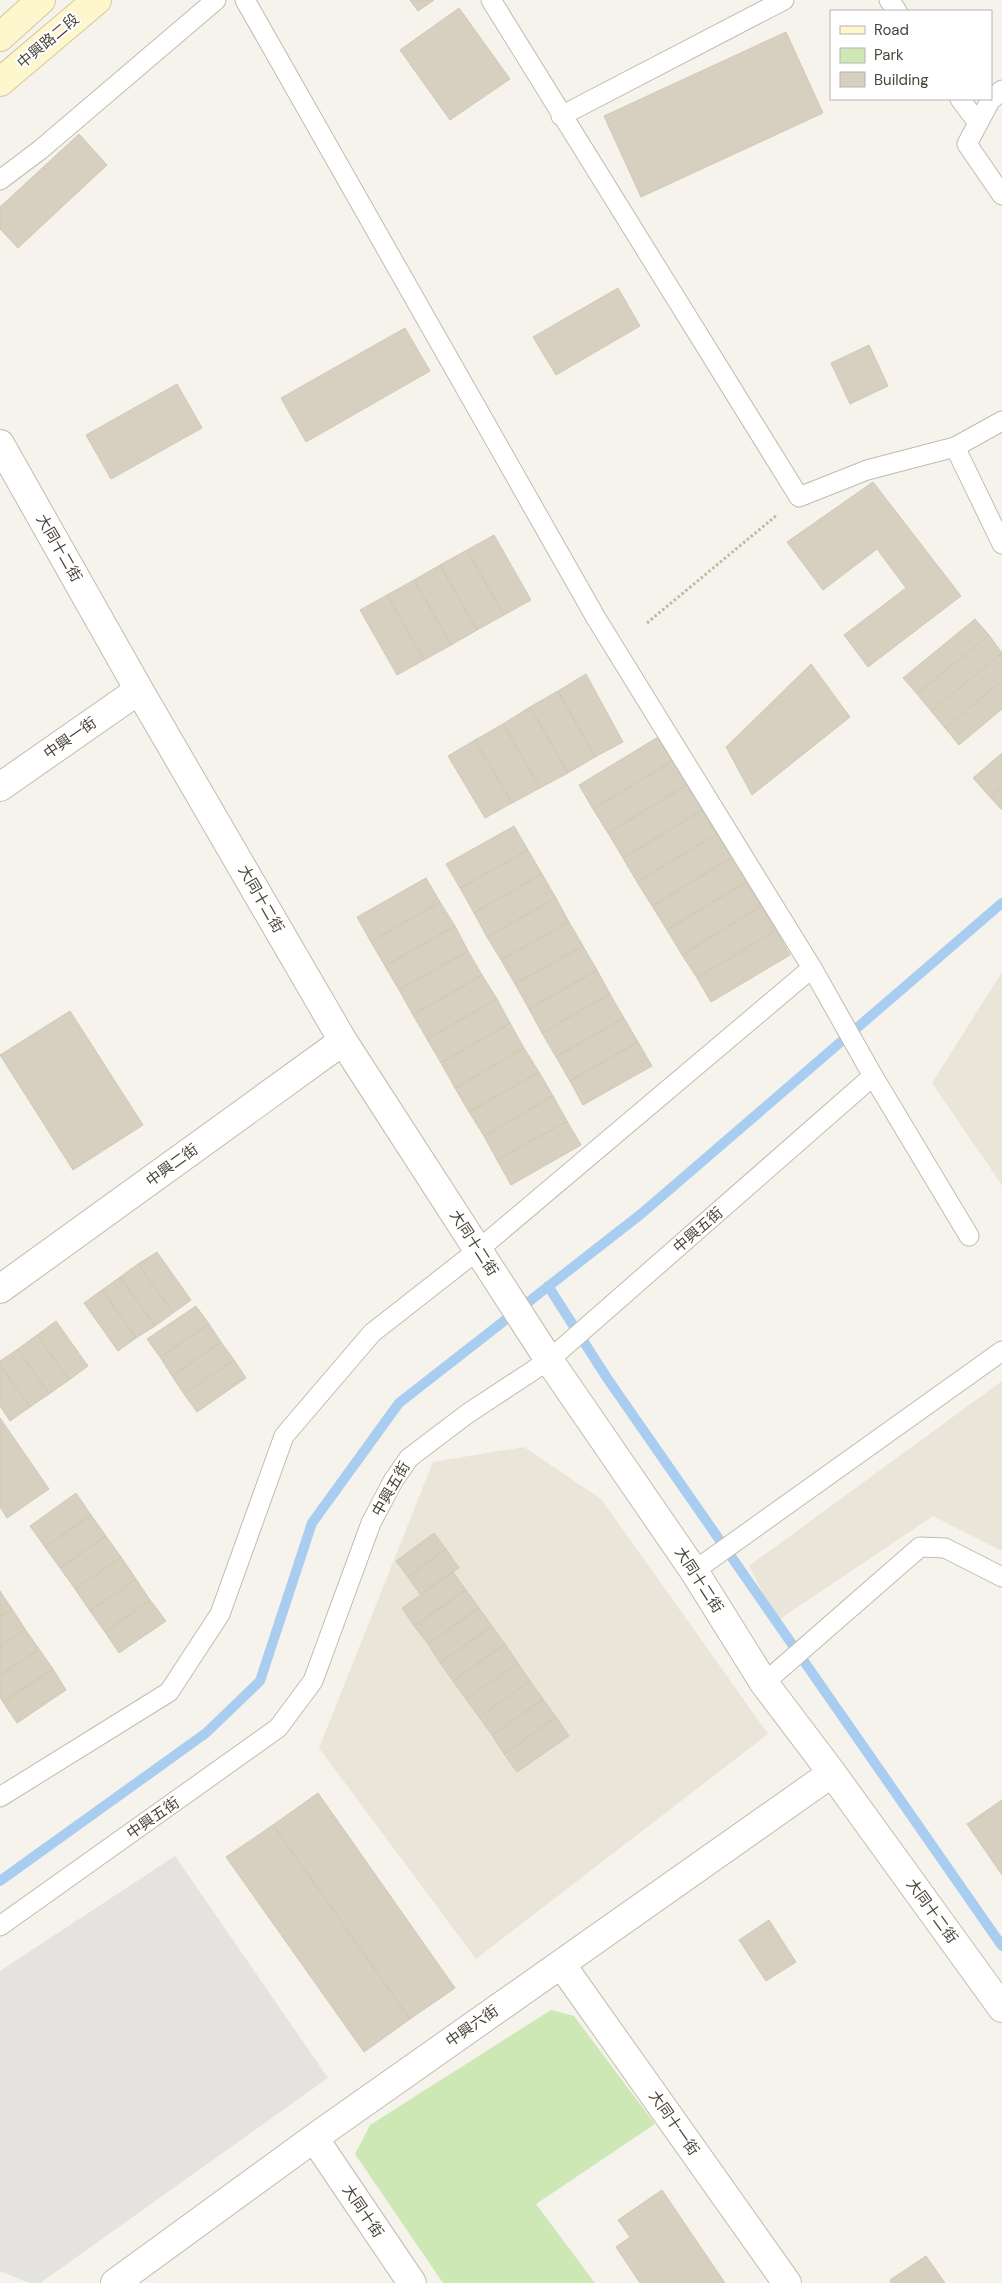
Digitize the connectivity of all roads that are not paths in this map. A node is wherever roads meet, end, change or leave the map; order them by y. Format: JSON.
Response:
{"nodes":[{"id":1,"x":41,"y":0,"type":"edge"},
{"id":2,"x":97,"y":0,"type":"edge"},
{"id":3,"x":216,"y":0,"type":"edge"},
{"id":4,"x":245,"y":0,"type":"edge"},
{"id":5,"x":491,"y":0,"type":"edge"},
{"id":6,"x":784,"y":0,"type":"edge"},
{"id":7,"x":0,"y":37,"type":"edge"},
{"id":8,"x":0,"y":82,"type":"edge"},
{"id":9,"x":1002,"y":90,"type":"edge"},
{"id":10,"x":992,"y":99,"type":"edge"},
{"id":11,"x":961,"y":100,"type":"edge"},
{"id":12,"x":991,"y":100,"type":"edge"},
{"id":13,"x":562,"y":116,"type":"junction"},
{"id":14,"x":978,"y":123,"type":"junction"},
{"id":15,"x":0,"y":180,"type":"edge"},
{"id":16,"x":1002,"y":195,"type":"edge"},
{"id":17,"x":1002,"y":421,"type":"edge"},
{"id":18,"x":0,"y":444,"type":"edge"},
{"id":19,"x":956,"y":447,"type":"junction"},
{"id":20,"x":1002,"y":544,"type":"edge"},
{"id":21,"x":139,"y":690,"type":"junction"},
{"id":22,"x":0,"y":787,"type":"edge"},
{"id":23,"x":812,"y":968,"type":"junction"},
{"id":24,"x":343,"y":1041,"type":"junction"},
{"id":25,"x":873,"y":1076,"type":"junction"},
{"id":26,"x":969,"y":1236,"type":"dead end"},
{"id":27,"x":479,"y":1251,"type":"junction"},
{"id":28,"x":0,"y":1289,"type":"edge"},
{"id":29,"x":1002,"y":1351,"type":"edge"},
{"id":30,"x":549,"y":1359,"type":"junction"},
{"id":31,"x":694,"y":1571,"type":"junction"},
{"id":32,"x":1002,"y":1577,"type":"edge"},
{"id":33,"x":764,"y":1683,"type":"junction"},
{"id":34,"x":832,"y":1773,"type":"junction"},
{"id":35,"x":0,"y":1797,"type":"edge"},
{"id":36,"x":0,"y":1926,"type":"edge"},
{"id":37,"x":561,"y":1964,"type":"junction"},
{"id":38,"x":1002,"y":2008,"type":"edge"},
{"id":39,"x":314,"y":2138,"type":"junction"},
{"id":40,"x":115,"y":2283,"type":"edge"},
{"id":41,"x":412,"y":2283,"type":"edge"},
{"id":42,"x":787,"y":2283,"type":"edge"}],
"edges":[{"from":1,"to":7,"type":"main road"},
{"from":2,"to":8,"type":"main road","name":"中興路二段"},
{"from":3,"to":15,"type":"lane"},
{"from":4,"to":23,"type":"lane"},
{"from":5,"to":13,"type":"lane"},
{"from":6,"to":13,"type":"lane"},
{"from":9,"to":10,"type":"lane"},
{"from":11,"to":14,"type":"lane"},
{"from":12,"to":14,"type":"lane"},
{"from":13,"to":19,"type":"lane"},
{"from":14,"to":16,"type":"lane"},
{"from":17,"to":19,"type":"lane"},
{"from":18,"to":21,"type":"street","name":"大同十二街"},
{"from":19,"to":20,"type":"lane"},
{"from":21,"to":22,"type":"street","name":"中興一街"},
{"from":21,"to":24,"type":"street","name":"大同十二街"},
{"from":23,"to":25,"type":"lane"},
{"from":23,"to":27,"type":"lane"},
{"from":24,"to":27,"type":"street","name":"大同十二街"},
{"from":24,"to":28,"type":"street","name":"中興二街"},
{"from":25,"to":26,"type":"lane"},
{"from":25,"to":30,"type":"lane","name":"中興五街"},
{"from":27,"to":30,"type":"street","name":"大同十二街"},
{"from":27,"to":35,"type":"lane"},
{"from":29,"to":31,"type":"lane"},
{"from":30,"to":31,"type":"street","name":"大同十二街"},
{"from":30,"to":36,"type":"lane","name":"中興五街"},
{"from":31,"to":33,"type":"street","name":"大同十二街"},
{"from":32,"to":33,"type":"lane"},
{"from":33,"to":34,"type":"street","name":"大同十二街"},
{"from":34,"to":37,"type":"street","name":"中興六街"},
{"from":34,"to":38,"type":"street","name":"大同十二街"},
{"from":37,"to":39,"type":"street","name":"中興六街"},
{"from":37,"to":42,"type":"street","name":"大同十一街"},
{"from":39,"to":40,"type":"street","name":"中興六街"},
{"from":39,"to":41,"type":"street","name":"大同十街"}]}
